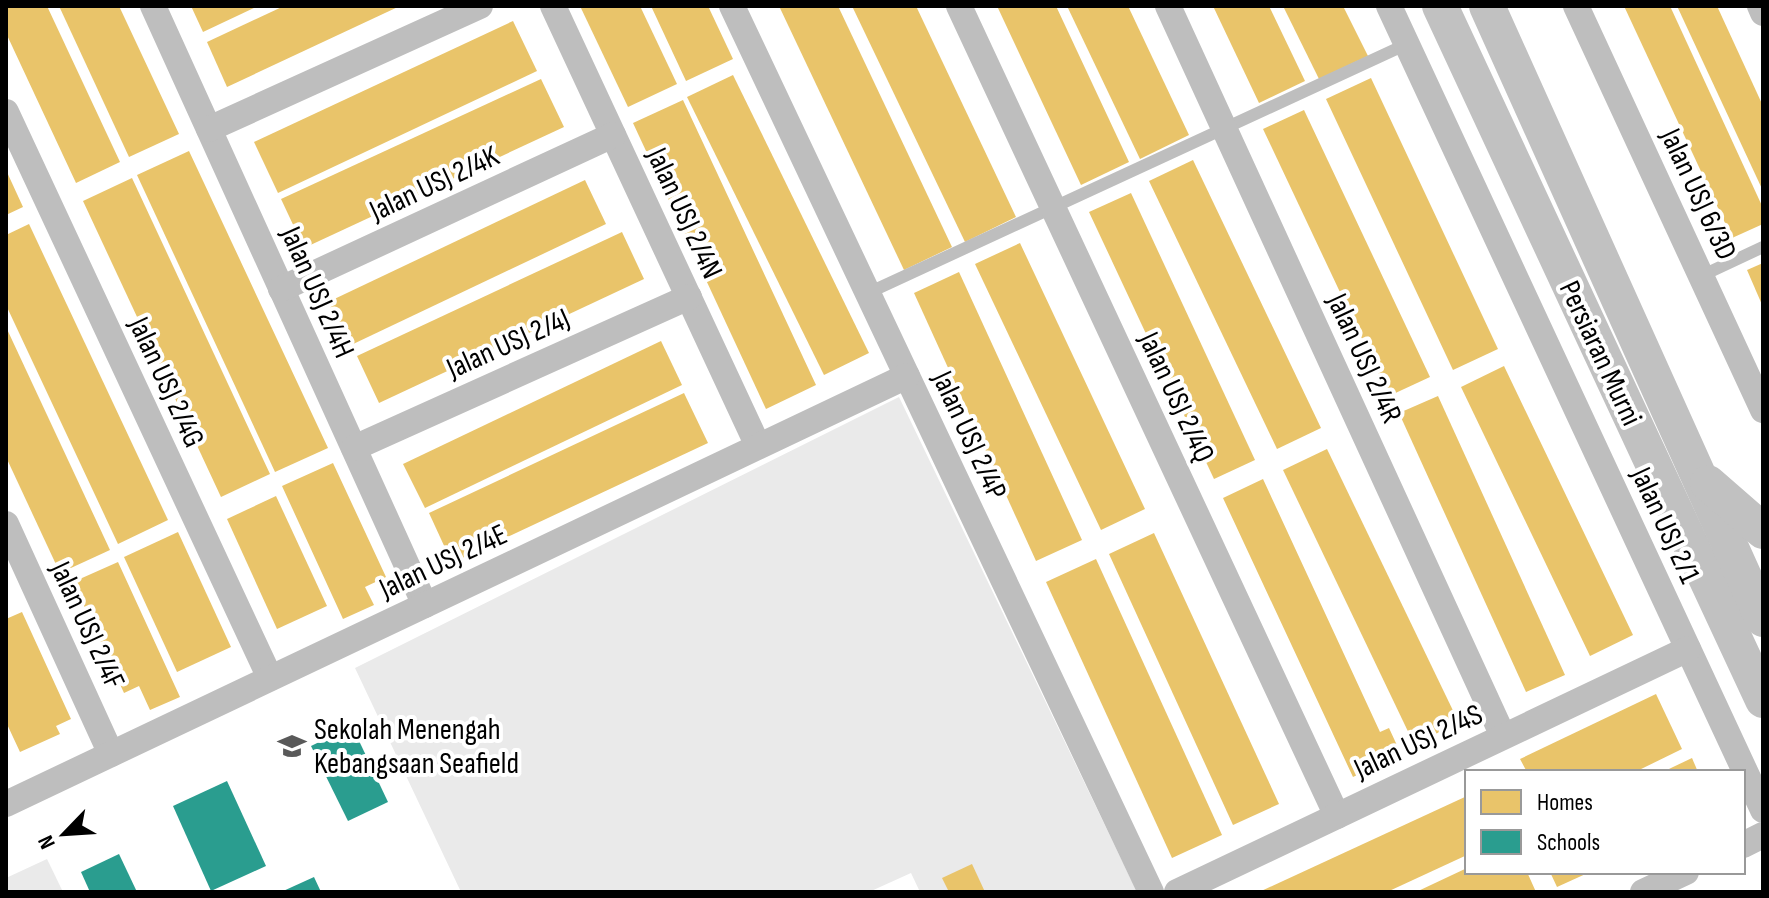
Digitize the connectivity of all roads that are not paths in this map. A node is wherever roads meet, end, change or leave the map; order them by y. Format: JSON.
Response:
{"nodes":[{"id":1,"x":153,"y":6,"type":"edge"},
{"id":2,"x":480,"y":6,"type":"edge"},
{"id":3,"x":553,"y":6,"type":"edge"},
{"id":4,"x":732,"y":6,"type":"edge"},
{"id":5,"x":959,"y":6,"type":"edge"},
{"id":6,"x":1168,"y":6,"type":"edge"},
{"id":7,"x":1389,"y":6,"type":"edge"},
{"id":8,"x":1440,"y":6,"type":"edge"},
{"id":9,"x":1487,"y":6,"type":"edge"},
{"id":10,"x":1576,"y":6,"type":"edge"},
{"id":11,"x":1760,"y":6,"type":"edge"},
{"id":12,"x":1763,"y":13,"type":"edge"},
{"id":13,"x":1407,"y":44,"type":"junction"},
{"id":14,"x":6,"y":112,"type":"edge"},
{"id":15,"x":209,"y":129,"type":"junction"},
{"id":16,"x":1225,"y":129,"type":"junction"},
{"id":17,"x":613,"y":135,"type":"junction"},
{"id":18,"x":1053,"y":208,"type":"junction"},
{"id":19,"x":1763,"y":247,"type":"edge"},
{"id":20,"x":1701,"y":276,"type":"junction"},
{"id":21,"x":281,"y":289,"type":"junction"},
{"id":22,"x":868,"y":293,"type":"junction"},
{"id":23,"x":689,"y":297,"type":"junction"},
{"id":24,"x":907,"y":376,"type":"junction"},
{"id":25,"x":1763,"y":410,"type":"edge"},
{"id":26,"x":758,"y":446,"type":"junction"},
{"id":27,"x":354,"y":448,"type":"junction"},
{"id":28,"x":1697,"y":474,"type":"junction"},
{"id":29,"x":6,"y":524,"type":"edge"},
{"id":30,"x":1763,"y":531,"type":"edge"},
{"id":31,"x":425,"y":605,"type":"junction"},
{"id":32,"x":1763,"y":619,"type":"edge"},
{"id":33,"x":1688,"y":649,"type":"junction"},
{"id":34,"x":270,"y":678,"type":"junction"},
{"id":35,"x":1763,"y":700,"type":"edge"},
{"id":36,"x":1503,"y":736,"type":"junction"},
{"id":37,"x":111,"y":754,"type":"junction"},
{"id":38,"x":1744,"y":770,"type":"edge"},
{"id":39,"x":1745,"y":771,"type":"edge"},
{"id":40,"x":6,"y":804,"type":"edge"},
{"id":41,"x":1763,"y":810,"type":"edge"},
{"id":42,"x":1337,"y":816,"type":"junction"},
{"id":43,"x":1763,"y":835,"type":"edge"},
{"id":44,"x":1745,"y":844,"type":"edge"},
{"id":45,"x":1682,"y":874,"type":"edge"},
{"id":46,"x":1151,"y":892,"type":"edge"},
{"id":47,"x":1177,"y":892,"type":"edge"},
{"id":48,"x":1643,"y":892,"type":"edge"}],
"edges":[{"from":1,"to":15,"type":"street","name":"Jalan USJ 2/4H"},
{"from":2,"to":15,"type":"street"},
{"from":3,"to":17,"type":"street","name":"Jalan USJ 2/4N"},
{"from":4,"to":22,"type":"street","name":"Jalan USJ 2/4P"},
{"from":5,"to":18,"type":"street","name":"Jalan USJ 2/4Q"},
{"from":6,"to":16,"type":"street","name":"Jalan USJ 2/4R"},
{"from":7,"to":13,"type":"street","name":"Jalan USJ 2/1"},
{"from":8,"to":35,"type":"main road","name":"Persiaran Murni"},
{"from":9,"to":28,"type":"main road","name":"Persiaran Murni"},
{"from":10,"to":20,"type":"street","name":"Jalan USJ 6/3D"},
{"from":11,"to":12,"type":"street"},
{"from":13,"to":16,"type":"lane"},
{"from":13,"to":33,"type":"street","name":"Jalan USJ 2/1"},
{"from":14,"to":34,"type":"street","name":"Jalan USJ 2/4G"},
{"from":15,"to":21,"type":"street","name":"Jalan USJ 2/4H"},
{"from":16,"to":18,"type":"lane"},
{"from":16,"to":36,"type":"street","name":"Jalan USJ 2/4R"},
{"from":17,"to":21,"type":"street","name":"Jalan USJ 2/4K"},
{"from":17,"to":23,"type":"street","name":"Jalan USJ 2/4N"},
{"from":18,"to":22,"type":"lane"},
{"from":18,"to":42,"type":"street","name":"Jalan USJ 2/4Q"},
{"from":19,"to":20,"type":"lane"},
{"from":20,"to":25,"type":"street","name":"Jalan USJ 6/3D"},
{"from":21,"to":27,"type":"street","name":"Jalan USJ 2/4H"},
{"from":22,"to":24,"type":"street","name":"Jalan USJ 2/4P"},
{"from":23,"to":26,"type":"street","name":"Jalan USJ 2/4N"},
{"from":23,"to":27,"type":"street","name":"Jalan USJ 2/4J"},
{"from":24,"to":26,"type":"street","name":"Jalan USJ 2/4E"},
{"from":24,"to":46,"type":"street","name":"Jalan USJ 2/4P"},
{"from":26,"to":31,"type":"street","name":"Jalan USJ 2/4E"},
{"from":27,"to":31,"type":"street","name":"Jalan USJ 2/4H"},
{"from":28,"to":30,"type":"main road"},
{"from":28,"to":32,"type":"main road","name":"Persiaran Murni"},
{"from":29,"to":37,"type":"street","name":"Jalan USJ 2/4F"},
{"from":31,"to":34,"type":"street","name":"Jalan USJ 2/4E"},
{"from":33,"to":36,"type":"street","name":"Jalan USJ 2/4S"},
{"from":33,"to":38,"type":"street","name":"Jalan USJ 2/1"},
{"from":34,"to":37,"type":"street","name":"Jalan USJ 2/4E"},
{"from":36,"to":42,"type":"street","name":"Jalan USJ 2/4S"},
{"from":37,"to":40,"type":"street","name":"Jalan USJ 2/4E"},
{"from":39,"to":41,"type":"street","name":"Jalan USJ 2/1"},
{"from":42,"to":47,"type":"street","name":"Jalan USJ 2/4S"},
{"from":43,"to":44,"type":"street"},
{"from":45,"to":48,"type":"street"}]}
